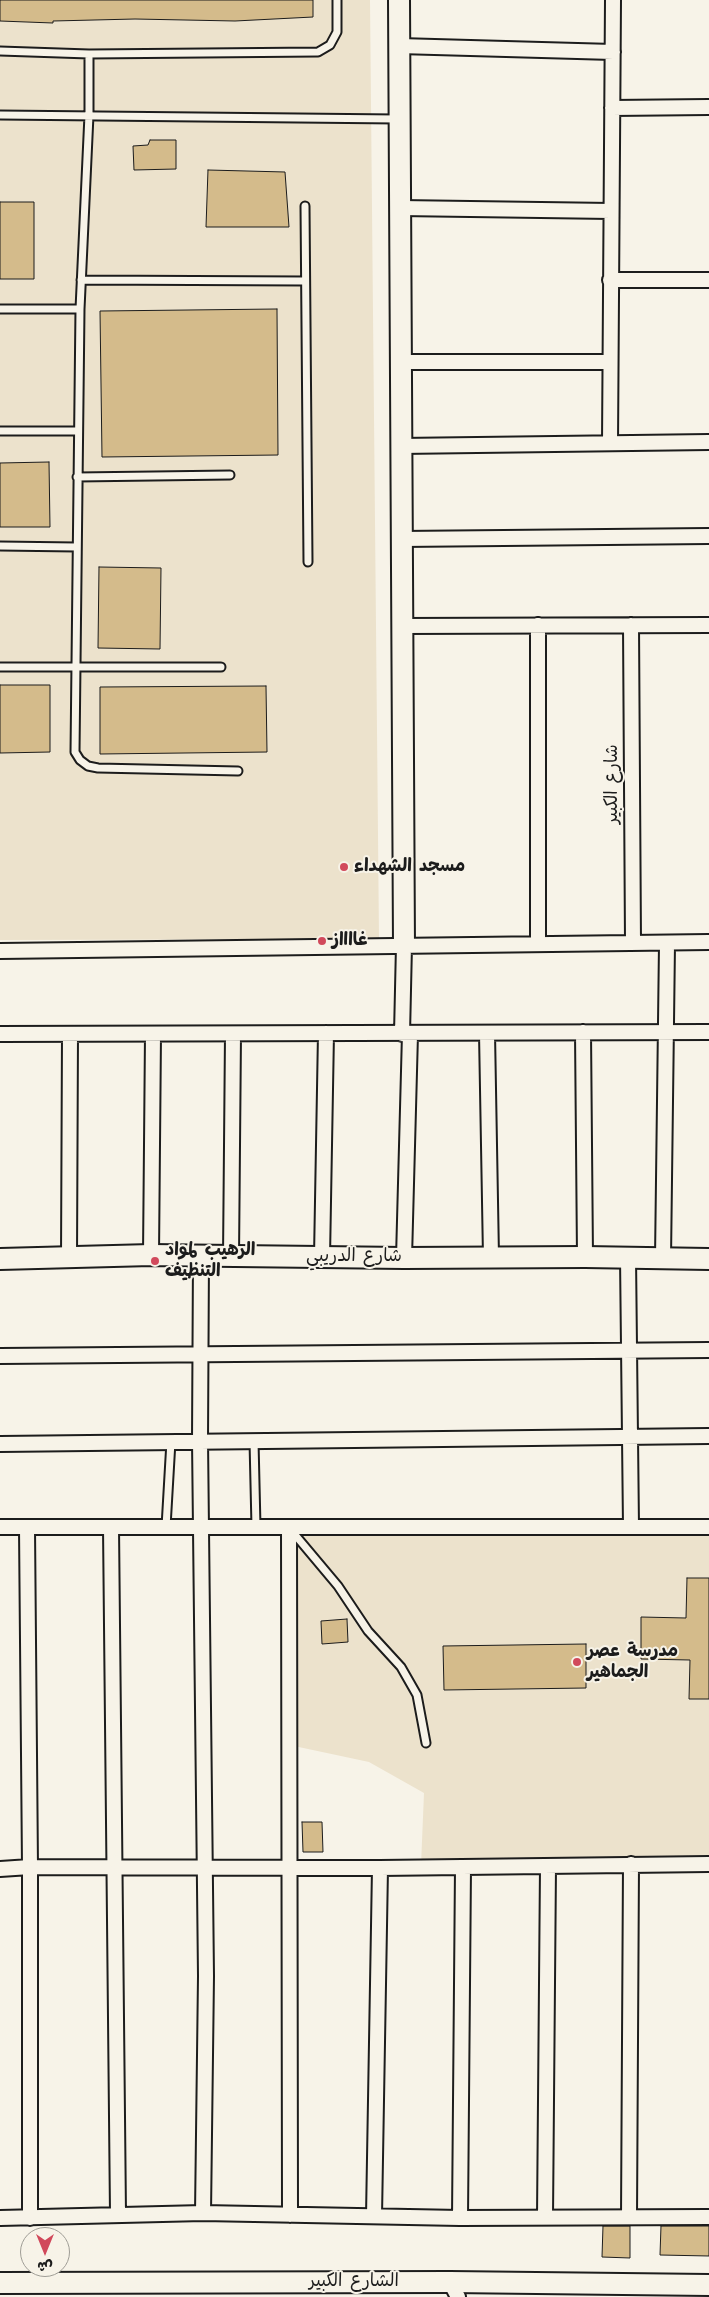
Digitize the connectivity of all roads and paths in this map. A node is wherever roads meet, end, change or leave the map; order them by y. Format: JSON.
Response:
{"nodes":[{"id":1,"x":337,"y":0,"type":"edge"},
{"id":2,"x":399,"y":0,"type":"edge"},
{"id":3,"x":613,"y":0,"type":"edge"},
{"id":4,"x":399,"y":46,"type":"junction"},
{"id":5,"x":0,"y":51,"type":"edge"},
{"id":6,"x":613,"y":52,"type":"junction"},
{"id":7,"x":89,"y":54,"type":"junction"},
{"id":8,"x":709,"y":107,"type":"edge"},
{"id":9,"x":612,"y":108,"type":"junction"},
{"id":10,"x":0,"y":115,"type":"edge"},
{"id":11,"x":89,"y":115,"type":"junction"},
{"id":12,"x":399,"y":119,"type":"junction"},
{"id":13,"x":305,"y":206,"type":"dead end"},
{"id":14,"x":400,"y":208,"type":"junction"},
{"id":15,"x":611,"y":211,"type":"junction"},
{"id":16,"x":81,"y":280,"type":"junction"},
{"id":17,"x":305,"y":280,"type":"junction"},
{"id":18,"x":610,"y":280,"type":"junction"},
{"id":19,"x":709,"y":280,"type":"edge"},
{"id":20,"x":0,"y":309,"type":"edge"},
{"id":21,"x":80,"y":309,"type":"junction"},
{"id":22,"x":400,"y":362,"type":"junction"},
{"id":23,"x":609,"y":362,"type":"junction"},
{"id":24,"x":0,"y":430,"type":"edge"},
{"id":25,"x":78,"y":431,"type":"junction"},
{"id":26,"x":709,"y":442,"type":"edge"},
{"id":27,"x":610,"y":443,"type":"junction"},
{"id":28,"x":400,"y":446,"type":"junction"},
{"id":29,"x":230,"y":475,"type":"dead end"},
{"id":30,"x":78,"y":477,"type":"junction"},
{"id":31,"x":709,"y":536,"type":"edge"},
{"id":32,"x":401,"y":539,"type":"junction"},
{"id":33,"x":0,"y":546,"type":"edge"},
{"id":34,"x":76,"y":547,"type":"junction"},
{"id":35,"x":308,"y":562,"type":"dead end"},
{"id":36,"x":538,"y":625,"type":"junction"},
{"id":37,"x":630,"y":625,"type":"junction"},
{"id":38,"x":709,"y":625,"type":"edge"},
{"id":39,"x":402,"y":626,"type":"junction"},
{"id":40,"x":0,"y":667,"type":"edge"},
{"id":41,"x":76,"y":667,"type":"junction"},
{"id":42,"x":221,"y":667,"type":"dead end"},
{"id":43,"x":238,"y":771,"type":"dead end"},
{"id":44,"x":709,"y":942,"type":"edge"},
{"id":45,"x":538,"y":944,"type":"junction"},
{"id":46,"x":632,"y":944,"type":"junction"},
{"id":47,"x":667,"y":944,"type":"junction"},
{"id":48,"x":404,"y":945,"type":"junction"},
{"id":49,"x":0,"y":951,"type":"edge"},
{"id":50,"x":583,"y":1032,"type":"junction"},
{"id":51,"x":666,"y":1032,"type":"junction"},
{"id":52,"x":709,"y":1032,"type":"edge"},
{"id":53,"x":326,"y":1033,"type":"junction"},
{"id":54,"x":487,"y":1033,"type":"junction"},
{"id":55,"x":0,"y":1034,"type":"edge"},
{"id":56,"x":70,"y":1034,"type":"junction"},
{"id":57,"x":153,"y":1034,"type":"junction"},
{"id":58,"x":233,"y":1034,"type":"junction"},
{"id":59,"x":406,"y":1034,"type":"junction"},
{"id":60,"x":151,"y":1255,"type":"junction"},
{"id":61,"x":201,"y":1256,"type":"junction"},
{"id":62,"x":232,"y":1257,"type":"junction"},
{"id":63,"x":322,"y":1257,"type":"junction"},
{"id":64,"x":491,"y":1257,"type":"junction"},
{"id":65,"x":585,"y":1257,"type":"junction"},
{"id":66,"x":69,"y":1258,"type":"junction"},
{"id":67,"x":404,"y":1258,"type":"junction"},
{"id":68,"x":628,"y":1258,"type":"junction"},
{"id":69,"x":663,"y":1258,"type":"junction"},
{"id":70,"x":0,"y":1259,"type":"edge"},
{"id":71,"x":709,"y":1260,"type":"edge"},
{"id":72,"x":630,"y":1350,"type":"junction"},
{"id":73,"x":709,"y":1350,"type":"edge"},
{"id":74,"x":0,"y":1356,"type":"edge"},
{"id":75,"x":201,"y":1356,"type":"junction"},
{"id":76,"x":630,"y":1436,"type":"junction"},
{"id":77,"x":709,"y":1436,"type":"edge"},
{"id":78,"x":200,"y":1440,"type":"junction"},
{"id":79,"x":170,"y":1441,"type":"junction"},
{"id":80,"x":254,"y":1441,"type":"junction"},
{"id":81,"x":0,"y":1444,"type":"edge"},
{"id":82,"x":166,"y":1526,"type":"junction"},
{"id":83,"x":202,"y":1526,"type":"junction"},
{"id":84,"x":631,"y":1526,"type":"junction"},
{"id":85,"x":709,"y":1526,"type":"edge"},
{"id":86,"x":0,"y":1527,"type":"edge"},
{"id":87,"x":111,"y":1527,"type":"junction"},
{"id":88,"x":256,"y":1527,"type":"junction"},
{"id":89,"x":289,"y":1527,"type":"junction"},
{"id":90,"x":27,"y":1528,"type":"junction"},
{"id":91,"x":426,"y":1743,"type":"dead end"},
{"id":92,"x":631,"y":1864,"type":"junction"},
{"id":93,"x":709,"y":1864,"type":"edge"},
{"id":94,"x":204,"y":1866,"type":"junction"},
{"id":95,"x":548,"y":1866,"type":"junction"},
{"id":96,"x":30,"y":1867,"type":"junction"},
{"id":97,"x":116,"y":1867,"type":"junction"},
{"id":98,"x":290,"y":1867,"type":"junction"},
{"id":99,"x":463,"y":1867,"type":"junction"},
{"id":100,"x":380,"y":1868,"type":"junction"},
{"id":101,"x":0,"y":1870,"type":"edge"},
{"id":102,"x":204,"y":2213,"type":"junction"},
{"id":103,"x":118,"y":2214,"type":"junction"},
{"id":104,"x":290,"y":2215,"type":"junction"},
{"id":105,"x":374,"y":2216,"type":"junction"},
{"id":106,"x":545,"y":2217,"type":"junction"},
{"id":107,"x":629,"y":2217,"type":"junction"},
{"id":108,"x":0,"y":2218,"type":"edge"},
{"id":109,"x":30,"y":2218,"type":"junction"},
{"id":110,"x":460,"y":2218,"type":"junction"},
{"id":111,"x":709,"y":2218,"type":"edge"},
{"id":112,"x":0,"y":2283,"type":"edge"},
{"id":113,"x":709,"y":2285,"type":"edge"},
{"id":114,"x":454,"y":2289,"type":"edge"},
{"id":115,"x":82,"y":2290,"type":"edge"},
{"id":116,"x":182,"y":2290,"type":"edge"}],
"edges":[{"from":1,"to":7,"type":"lane"},
{"from":2,"to":4,"type":"street"},
{"from":3,"to":6,"type":"street"},
{"from":4,"to":6,"type":"street"},
{"from":4,"to":12,"type":"street"},
{"from":5,"to":7,"type":"lane"},
{"from":6,"to":9,"type":"street"},
{"from":7,"to":11,"type":"lane"},
{"from":8,"to":9,"type":"street"},
{"from":9,"to":15,"type":"street"},
{"from":10,"to":11,"type":"lane"},
{"from":11,"to":12,"type":"lane"},
{"from":11,"to":16,"type":"lane"},
{"from":12,"to":14,"type":"street"},
{"from":13,"to":17,"type":"lane"},
{"from":14,"to":15,"type":"street"},
{"from":14,"to":22,"type":"street"},
{"from":15,"to":18,"type":"street"},
{"from":16,"to":17,"type":"lane"},
{"from":16,"to":21,"type":"lane"},
{"from":17,"to":35,"type":"lane"},
{"from":18,"to":19,"type":"street"},
{"from":18,"to":23,"type":"street"},
{"from":20,"to":21,"type":"lane"},
{"from":21,"to":25,"type":"lane"},
{"from":22,"to":23,"type":"street"},
{"from":22,"to":28,"type":"street"},
{"from":23,"to":27,"type":"street"},
{"from":24,"to":25,"type":"lane"},
{"from":25,"to":30,"type":"lane"},
{"from":26,"to":27,"type":"street"},
{"from":27,"to":28,"type":"street"},
{"from":28,"to":32,"type":"street"},
{"from":29,"to":30,"type":"lane"},
{"from":30,"to":34,"type":"lane"},
{"from":31,"to":32,"type":"street"},
{"from":32,"to":39,"type":"street"},
{"from":33,"to":34,"type":"lane"},
{"from":34,"to":41,"type":"lane"},
{"from":36,"to":37,"type":"street"},
{"from":36,"to":39,"type":"street"},
{"from":36,"to":45,"type":"street"},
{"from":37,"to":38,"type":"street"},
{"from":37,"to":46,"type":"street","name":"شارع الكبير"},
{"from":39,"to":48,"type":"street"},
{"from":40,"to":41,"type":"lane"},
{"from":41,"to":42,"type":"lane"},
{"from":41,"to":43,"type":"lane"},
{"from":44,"to":47,"type":"street"},
{"from":45,"to":46,"type":"street"},
{"from":45,"to":48,"type":"street"},
{"from":46,"to":47,"type":"street"},
{"from":47,"to":51,"type":"street"},
{"from":48,"to":49,"type":"street"},
{"from":48,"to":59,"type":"street"},
{"from":50,"to":51,"type":"street"},
{"from":50,"to":54,"type":"street"},
{"from":50,"to":65,"type":"street"},
{"from":51,"to":52,"type":"street"},
{"from":51,"to":69,"type":"street"},
{"from":53,"to":58,"type":"street"},
{"from":53,"to":59,"type":"street"},
{"from":53,"to":63,"type":"street"},
{"from":54,"to":59,"type":"street"},
{"from":54,"to":64,"type":"street"},
{"from":55,"to":56,"type":"street"},
{"from":56,"to":57,"type":"street"},
{"from":56,"to":66,"type":"street"},
{"from":57,"to":58,"type":"street"},
{"from":57,"to":60,"type":"street"},
{"from":58,"to":62,"type":"street"},
{"from":59,"to":67,"type":"street"},
{"from":60,"to":61,"type":"street","name":"شارع الدريبي"},
{"from":60,"to":66,"type":"street","name":"شارع الدريبي"},
{"from":61,"to":62,"type":"street","name":"شارع الدريبي"},
{"from":61,"to":75,"type":"street"},
{"from":62,"to":63,"type":"street","name":"شارع الدريبي"},
{"from":63,"to":67,"type":"street","name":"شارع الدريبي"},
{"from":64,"to":65,"type":"street","name":"شارع الدريبي"},
{"from":64,"to":67,"type":"street","name":"شارع الدريبي"},
{"from":65,"to":68,"type":"street","name":"شارع الدريبي"},
{"from":66,"to":70,"type":"street","name":"شارع الدريبي"},
{"from":68,"to":69,"type":"street","name":"شارع الدريبي"},
{"from":68,"to":72,"type":"street"},
{"from":69,"to":71,"type":"street","name":"شارع الدريبي"},
{"from":72,"to":73,"type":"street"},
{"from":72,"to":75,"type":"street"},
{"from":72,"to":76,"type":"street"},
{"from":74,"to":75,"type":"street"},
{"from":75,"to":78,"type":"street"},
{"from":76,"to":77,"type":"street"},
{"from":76,"to":80,"type":"street"},
{"from":76,"to":84,"type":"street"},
{"from":78,"to":79,"type":"street"},
{"from":78,"to":80,"type":"street"},
{"from":78,"to":83,"type":"street"},
{"from":79,"to":81,"type":"street"},
{"from":79,"to":82,"type":"lane"},
{"from":80,"to":88,"type":"lane"},
{"from":82,"to":83,"type":"street"},
{"from":82,"to":87,"type":"street"},
{"from":83,"to":88,"type":"street"},
{"from":83,"to":94,"type":"street"},
{"from":84,"to":85,"type":"street"},
{"from":84,"to":89,"type":"street"},
{"from":86,"to":90,"type":"street"},
{"from":87,"to":90,"type":"street"},
{"from":87,"to":97,"type":"street"},
{"from":88,"to":89,"type":"street"},
{"from":89,"to":91,"type":"lane"},
{"from":89,"to":98,"type":"street"},
{"from":90,"to":96,"type":"street"},
{"from":92,"to":93,"type":"street"},
{"from":92,"to":95,"type":"street"},
{"from":92,"to":107,"type":"street"},
{"from":94,"to":97,"type":"street"},
{"from":94,"to":98,"type":"street"},
{"from":94,"to":102,"type":"street"},
{"from":95,"to":99,"type":"street"},
{"from":95,"to":106,"type":"street"},
{"from":96,"to":97,"type":"street"},
{"from":96,"to":101,"type":"street"},
{"from":96,"to":109,"type":"street"},
{"from":97,"to":103,"type":"street"},
{"from":98,"to":100,"type":"street"},
{"from":98,"to":104,"type":"street"},
{"from":99,"to":100,"type":"street"},
{"from":99,"to":110,"type":"street"},
{"from":100,"to":105,"type":"street"},
{"from":102,"to":103,"type":"street"},
{"from":102,"to":104,"type":"street"},
{"from":103,"to":109,"type":"street"},
{"from":104,"to":105,"type":"street"},
{"from":105,"to":110,"type":"street"},
{"from":106,"to":107,"type":"street"},
{"from":106,"to":110,"type":"street"},
{"from":107,"to":111,"type":"street"},
{"from":108,"to":109,"type":"street"},
{"from":112,"to":115,"type":"street","name":"الشارع الكبير"},
{"from":113,"to":114,"type":"street","name":"الشارع الكبير"},
{"from":114,"to":116,"type":"street","name":"الشارع الكبير"},
{"from":115,"to":116,"type":"street","name":"الشارع الكبير"}]}
